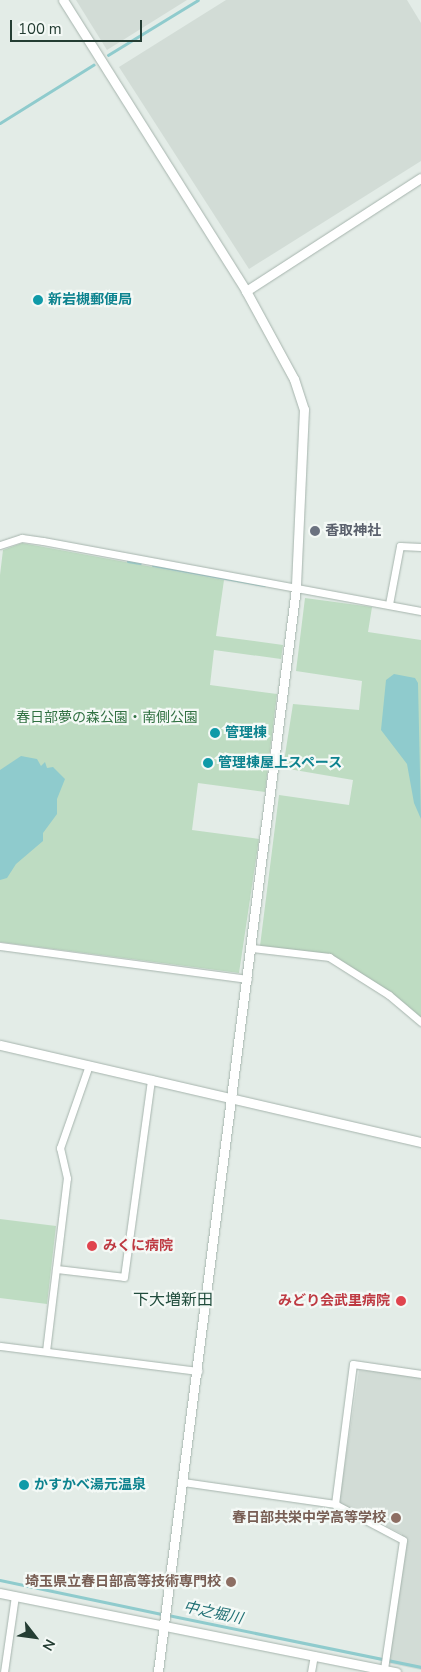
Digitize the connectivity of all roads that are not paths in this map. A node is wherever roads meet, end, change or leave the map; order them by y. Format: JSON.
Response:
{"nodes":[{"id":1,"x":63,"y":0,"type":"edge"},
{"id":2,"x":421,"y":178,"type":"edge"},
{"id":3,"x":246,"y":291,"type":"junction"},
{"id":4,"x":0,"y":545,"type":"edge"},
{"id":5,"x":421,"y":547,"type":"edge"},
{"id":6,"x":296,"y":588,"type":"junction"},
{"id":7,"x":389,"y":604,"type":"junction"},
{"id":8,"x":421,"y":610,"type":"edge"},
{"id":9,"x":0,"y":946,"type":"edge"},
{"id":10,"x":252,"y":948,"type":"junction"},
{"id":11,"x":248,"y":979,"type":"junction"},
{"id":12,"x":421,"y":1022,"type":"edge"},
{"id":13,"x":0,"y":1045,"type":"edge"},
{"id":14,"x":89,"y":1065,"type":"junction"},
{"id":15,"x":151,"y":1079,"type":"junction"},
{"id":16,"x":234,"y":1098,"type":"junction"},
{"id":17,"x":421,"y":1142,"type":"edge"},
{"id":18,"x":56,"y":1268,"type":"junction"},
{"id":19,"x":0,"y":1346,"type":"edge"},
{"id":20,"x":46,"y":1350,"type":"junction"},
{"id":21,"x":198,"y":1372,"type":"junction"},
{"id":22,"x":421,"y":1374,"type":"edge"},
{"id":23,"x":183,"y":1482,"type":"junction"},
{"id":24,"x":335,"y":1504,"type":"junction"},
{"id":25,"x":0,"y":1593,"type":"edge"},
{"id":26,"x":15,"y":1596,"type":"junction"},
{"id":27,"x":164,"y":1628,"type":"junction"},
{"id":28,"x":314,"y":1655,"type":"junction"},
{"id":29,"x":384,"y":1669,"type":"junction"},
{"id":30,"x":4,"y":1672,"type":"edge"},
{"id":31,"x":158,"y":1672,"type":"edge"},
{"id":32,"x":311,"y":1672,"type":"edge"},
{"id":33,"x":396,"y":1672,"type":"edge"}],
"edges":[{"from":1,"to":3,"type":"street"},
{"from":2,"to":3,"type":"street"},
{"from":3,"to":6,"type":"street"},
{"from":4,"to":6,"type":"street"},
{"from":5,"to":7,"type":"street"},
{"from":6,"to":7,"type":"street"},
{"from":6,"to":10,"type":"street"},
{"from":7,"to":8,"type":"street"},
{"from":9,"to":11,"type":"street"},
{"from":10,"to":11,"type":"street"},
{"from":10,"to":12,"type":"street"},
{"from":11,"to":16,"type":"street"},
{"from":13,"to":14,"type":"street"},
{"from":14,"to":15,"type":"street"},
{"from":14,"to":18,"type":"street"},
{"from":15,"to":16,"type":"street"},
{"from":15,"to":18,"type":"street"},
{"from":16,"to":17,"type":"street"},
{"from":16,"to":21,"type":"street"},
{"from":18,"to":20,"type":"street"},
{"from":19,"to":20,"type":"street"},
{"from":20,"to":21,"type":"street"},
{"from":21,"to":23,"type":"street"},
{"from":22,"to":24,"type":"street"},
{"from":23,"to":24,"type":"street"},
{"from":23,"to":27,"type":"street"},
{"from":24,"to":29,"type":"street"},
{"from":25,"to":26,"type":"street"},
{"from":26,"to":27,"type":"street"},
{"from":26,"to":30,"type":"street"},
{"from":27,"to":28,"type":"street"},
{"from":27,"to":31,"type":"street"},
{"from":28,"to":29,"type":"street"},
{"from":28,"to":32,"type":"street"},
{"from":29,"to":33,"type":"street"}]}
